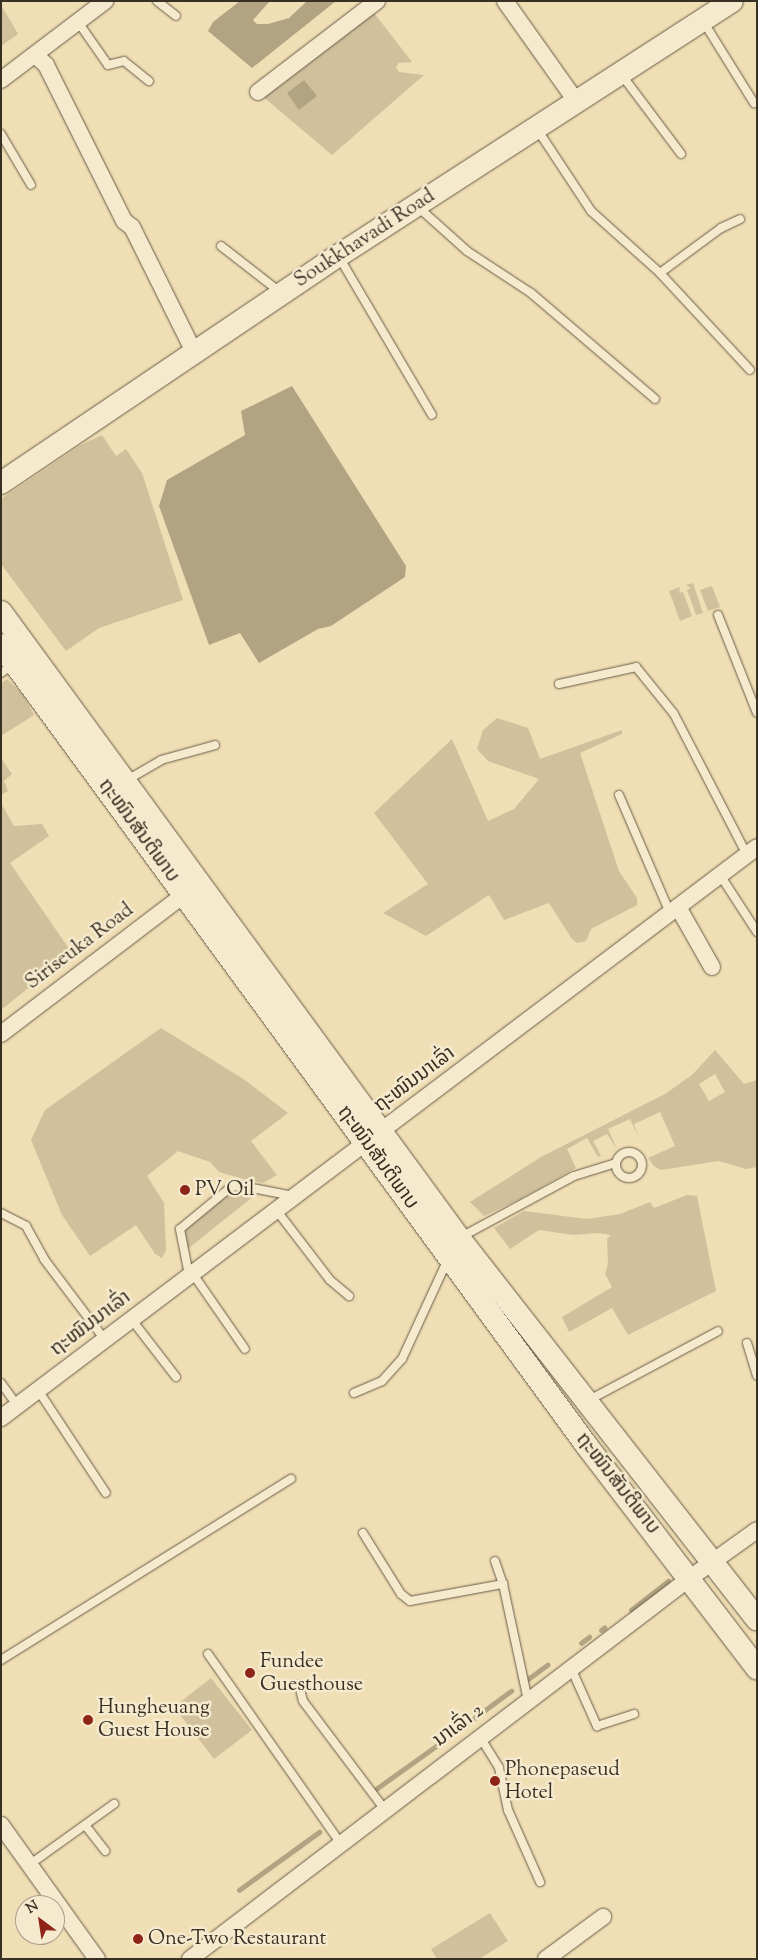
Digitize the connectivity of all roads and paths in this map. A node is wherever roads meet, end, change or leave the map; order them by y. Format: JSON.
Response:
{"nodes":[{"id":1,"x":105,"y":1,"type":"edge"},
{"id":2,"x":157,"y":1,"type":"edge"},
{"id":3,"x":377,"y":1,"type":"edge"},
{"id":4,"x":505,"y":1,"type":"edge"},
{"id":5,"x":732,"y":1,"type":"edge"},
{"id":6,"x":176,"y":16,"type":"dead end"},
{"id":7,"x":702,"y":20,"type":"junction"},
{"id":8,"x":78,"y":22,"type":"junction"},
{"id":9,"x":36,"y":55,"type":"junction"},
{"id":10,"x":620,"y":73,"type":"junction"},
{"id":11,"x":1,"y":80,"type":"edge"},
{"id":12,"x":149,"y":81,"type":"dead end"},
{"id":13,"x":258,"y":92,"type":"dead end"},
{"id":14,"x":576,"y":101,"type":"junction"},
{"id":15,"x":754,"y":103,"type":"dead end"},
{"id":16,"x":535,"y":127,"type":"junction"},
{"id":17,"x":1,"y":134,"type":"edge"},
{"id":18,"x":681,"y":154,"type":"dead end"},
{"id":19,"x":31,"y":185,"type":"dead end"},
{"id":20,"x":416,"y":205,"type":"junction"},
{"id":21,"x":740,"y":219,"type":"dead end"},
{"id":22,"x":221,"y":246,"type":"dead end"},
{"id":23,"x":338,"y":256,"type":"junction"},
{"id":24,"x":660,"y":273,"type":"junction"},
{"id":25,"x":282,"y":294,"type":"junction"},
{"id":26,"x":195,"y":354,"type":"junction"},
{"id":27,"x":750,"y":370,"type":"dead end"},
{"id":28,"x":655,"y":399,"type":"dead end"},
{"id":29,"x":432,"y":415,"type":"dead end"},
{"id":30,"x":1,"y":483,"type":"edge"},
{"id":31,"x":1,"y":612,"type":"edge"},
{"id":32,"x":718,"y":615,"type":"dead end"},
{"id":33,"x":1,"y":645,"type":"edge"},
{"id":34,"x":8,"y":668,"type":"edge"},
{"id":35,"x":559,"y":684,"type":"dead end"},
{"id":36,"x":757,"y":713,"type":"edge"},
{"id":37,"x":214,"y":745,"type":"dead end"},
{"id":38,"x":126,"y":781,"type":"junction"},
{"id":39,"x":618,"y":795,"type":"dead end"},
{"id":40,"x":752,"y":851,"type":"edge"},
{"id":41,"x":720,"y":875,"type":"junction"},
{"id":42,"x":185,"y":894,"type":"junction"},
{"id":43,"x":674,"y":910,"type":"junction"},
{"id":44,"x":757,"y":932,"type":"edge"},
{"id":45,"x":712,"y":967,"type":"dead end"},
{"id":46,"x":1,"y":1034,"type":"edge"},
{"id":47,"x":374,"y":1138,"type":"junction"},
{"id":48,"x":616,"y":1163,"type":"dead end"},
{"id":49,"x":296,"y":1196,"type":"junction"},
{"id":50,"x":277,"y":1211,"type":"junction"},
{"id":51,"x":1,"y":1213,"type":"edge"},
{"id":52,"x":454,"y":1247,"type":"junction"},
{"id":53,"x":191,"y":1276,"type":"junction"},
{"id":54,"x":349,"y":1296,"type":"dead end"},
{"id":55,"x":132,"y":1320,"type":"junction"},
{"id":56,"x":718,"y":1331,"type":"dead end"},
{"id":57,"x":105,"y":1340,"type":"junction"},
{"id":58,"x":747,"y":1344,"type":"dead end"},
{"id":59,"x":245,"y":1349,"type":"dead end"},
{"id":60,"x":757,"y":1376,"type":"edge"},
{"id":61,"x":176,"y":1377,"type":"dead end"},
{"id":62,"x":1,"y":1383,"type":"edge"},
{"id":63,"x":38,"y":1390,"type":"junction"},
{"id":64,"x":354,"y":1394,"type":"dead end"},
{"id":65,"x":587,"y":1401,"type":"junction"},
{"id":66,"x":18,"y":1406,"type":"junction"},
{"id":67,"x":1,"y":1418,"type":"edge"},
{"id":68,"x":290,"y":1479,"type":"dead end"},
{"id":69,"x":106,"y":1493,"type":"dead end"},
{"id":70,"x":757,"y":1530,"type":"edge"},
{"id":71,"x":363,"y":1534,"type":"dead end"},
{"id":72,"x":495,"y":1560,"type":"dead end"},
{"id":73,"x":713,"y":1561,"type":"junction"},
{"id":74,"x":690,"y":1578,"type":"junction"},
{"id":75,"x":503,"y":1584,"type":"junction"},
{"id":76,"x":757,"y":1620,"type":"edge"},
{"id":77,"x":208,"y":1654,"type":"dead end"},
{"id":78,"x":1,"y":1660,"type":"edge"},
{"id":79,"x":570,"y":1668,"type":"junction"},
{"id":80,"x":757,"y":1668,"type":"edge"},
{"id":81,"x":300,"y":1684,"type":"dead end"},
{"id":82,"x":528,"y":1701,"type":"junction"},
{"id":83,"x":634,"y":1714,"type":"dead end"},
{"id":84,"x":480,"y":1737,"type":"junction"},
{"id":85,"x":114,"y":1804,"type":"dead end"},
{"id":86,"x":385,"y":1810,"type":"junction"},
{"id":87,"x":1,"y":1825,"type":"edge"},
{"id":88,"x":86,"y":1825,"type":"junction"},
{"id":89,"x":341,"y":1844,"type":"junction"},
{"id":90,"x":105,"y":1850,"type":"dead end"},
{"id":91,"x":29,"y":1865,"type":"junction"},
{"id":92,"x":540,"y":1882,"type":"dead end"},
{"id":93,"x":603,"y":1917,"type":"dead end"},
{"id":94,"x":96,"y":1959,"type":"edge"},
{"id":95,"x":190,"y":1959,"type":"edge"},
{"id":96,"x":546,"y":1959,"type":"edge"}],
"edges":[{"from":1,"to":8,"type":"street"},
{"from":2,"to":6,"type":"lane"},
{"from":3,"to":13,"type":"street"},
{"from":4,"to":14,"type":"street"},
{"from":5,"to":7,"type":"street","name":"Soukkhavadi Road"},
{"from":7,"to":10,"type":"street","name":"Soukkhavadi Road"},
{"from":7,"to":15,"type":"lane"},
{"from":8,"to":9,"type":"street"},
{"from":8,"to":12,"type":"lane"},
{"from":9,"to":11,"type":"street"},
{"from":9,"to":26,"type":"street"},
{"from":10,"to":14,"type":"street","name":"Soukkhavadi Road"},
{"from":10,"to":18,"type":"lane"},
{"from":14,"to":16,"type":"street","name":"Soukkhavadi Road"},
{"from":16,"to":20,"type":"street","name":"Soukkhavadi Road"},
{"from":16,"to":24,"type":"lane"},
{"from":17,"to":19,"type":"lane"},
{"from":20,"to":23,"type":"street","name":"Soukkhavadi Road"},
{"from":20,"to":28,"type":"lane"},
{"from":21,"to":24,"type":"lane"},
{"from":22,"to":25,"type":"lane"},
{"from":23,"to":25,"type":"street","name":"Soukkhavadi Road"},
{"from":23,"to":29,"type":"lane"},
{"from":24,"to":27,"type":"lane"},
{"from":25,"to":26,"type":"street","name":"Soukkhavadi Road"},
{"from":26,"to":30,"type":"street","name":"Soukkhavadi Road"},
{"from":31,"to":38,"type":"street","name":"ຖະໜົນສັນຕິພາບ"},
{"from":32,"to":36,"type":"lane"},
{"from":33,"to":34,"type":"street","name":"ຖະໜົນສັນຕິພາບ"},
{"from":34,"to":42,"type":"street","name":"ຖະໜົນສັນຕິພາບ"},
{"from":35,"to":40,"type":"lane"},
{"from":37,"to":38,"type":"lane"},
{"from":38,"to":47,"type":"street","name":"ຖະໜົນສັນຕິພາບ"},
{"from":39,"to":43,"type":"lane"},
{"from":40,"to":41,"type":"street","name":"ຖະໜົນນາເລົ່າ"},
{"from":41,"to":43,"type":"street","name":"ຖະໜົນນາເລົ່າ"},
{"from":41,"to":44,"type":"lane"},
{"from":42,"to":46,"type":"street","name":"Siriseuka Road"},
{"from":42,"to":47,"type":"street","name":"ຖະໜົນສັນຕິພາບ"},
{"from":43,"to":45,"type":"street"},
{"from":43,"to":47,"type":"street","name":"ຖະໜົນນາເລົ່າ"},
{"from":47,"to":49,"type":"street","name":"ຖະໜົນນາເລົ່າ"},
{"from":47,"to":52,"type":"street","name":"ຖະໜົນສັນຕິພາບ"},
{"from":48,"to":52,"type":"lane"},
{"from":49,"to":50,"type":"street","name":"ຖະໜົນນາເລົ່າ"},
{"from":49,"to":53,"type":"lane"},
{"from":50,"to":53,"type":"street","name":"ຖະໜົນນາເລົ່າ"},
{"from":50,"to":54,"type":"lane"},
{"from":51,"to":57,"type":"lane"},
{"from":52,"to":64,"type":"lane"},
{"from":52,"to":65,"type":"street","name":"ຖະໜົນສັນຕິພາບ"},
{"from":52,"to":74,"type":"street","name":"ຖະໜົນສັນຕິພາບ"},
{"from":53,"to":55,"type":"street","name":"ຖະໜົນນາເລົ່າ"},
{"from":53,"to":59,"type":"lane"},
{"from":55,"to":57,"type":"street","name":"ຖະໜົນນາເລົ່າ"},
{"from":55,"to":61,"type":"lane"},
{"from":56,"to":65,"type":"lane"},
{"from":57,"to":63,"type":"street","name":"ຖະໜົນນາເລົ່າ"},
{"from":58,"to":60,"type":"lane"},
{"from":62,"to":66,"type":"lane"},
{"from":63,"to":66,"type":"street","name":"ຖະໜົນນາເລົ່າ"},
{"from":63,"to":69,"type":"lane"},
{"from":65,"to":73,"type":"street","name":"ຖະໜົນສັນຕິພາບ"},
{"from":66,"to":67,"type":"street","name":"ຖະໜົນນາເລົ່າ"},
{"from":68,"to":78,"type":"lane"},
{"from":70,"to":73,"type":"street","name":"ນາເລົ່າ 2"},
{"from":71,"to":75,"type":"lane"},
{"from":72,"to":75,"type":"lane"},
{"from":73,"to":74,"type":"street","name":"ນາເລົ່າ 2"},
{"from":73,"to":76,"type":"street","name":"ຖະໜົນສັນຕິພາບ"},
{"from":74,"to":79,"type":"street","name":"ນາເລົ່າ 2"},
{"from":74,"to":80,"type":"street","name":"ຖະໜົນສັນຕິພາບ"},
{"from":75,"to":82,"type":"lane"},
{"from":77,"to":89,"type":"lane"},
{"from":79,"to":82,"type":"street","name":"ນາເລົ່າ 2"},
{"from":79,"to":83,"type":"lane"},
{"from":81,"to":86,"type":"lane"},
{"from":82,"to":84,"type":"street","name":"ນາເລົ່າ 2"},
{"from":84,"to":86,"type":"street","name":"ນາເລົ່າ 2"},
{"from":84,"to":92,"type":"lane"},
{"from":85,"to":88,"type":"lane"},
{"from":86,"to":89,"type":"street","name":"ນາເລົ່າ 2"},
{"from":87,"to":91,"type":"street"},
{"from":88,"to":90,"type":"lane"},
{"from":88,"to":91,"type":"lane"},
{"from":89,"to":95,"type":"street","name":"ນາເລົ່າ 2"},
{"from":91,"to":94,"type":"street"},
{"from":93,"to":96,"type":"street"}]}
